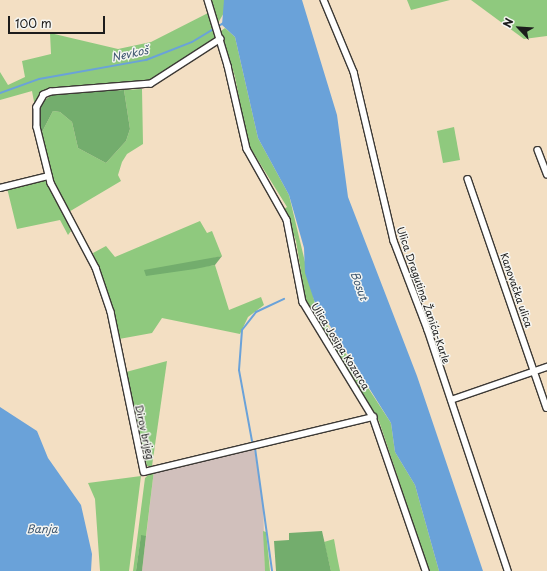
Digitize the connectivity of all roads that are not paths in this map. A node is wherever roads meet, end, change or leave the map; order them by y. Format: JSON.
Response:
{"nodes":[{"id":1,"x":208,"y":0,"type":"edge"},
{"id":2,"x":324,"y":0,"type":"edge"},
{"id":3,"x":220,"y":36,"type":"junction"},
{"id":4,"x":538,"y":150,"type":"dead end"},
{"id":5,"x":547,"y":174,"type":"edge"},
{"id":6,"x":49,"y":176,"type":"junction"},
{"id":7,"x":468,"y":180,"type":"dead end"},
{"id":8,"x":0,"y":188,"type":"edge"},
{"id":9,"x":547,"y":367,"type":"edge"},
{"id":10,"x":535,"y":371,"type":"junction"},
{"id":11,"x":451,"y":400,"type":"junction"},
{"id":12,"x":547,"y":408,"type":"edge"},
{"id":13,"x":373,"y":417,"type":"junction"},
{"id":14,"x":426,"y":571,"type":"edge"},
{"id":15,"x":508,"y":571,"type":"edge"}],
"edges":[{"from":1,"to":3,"type":"street","name":"Ulica Josipa Kozarca"},
{"from":2,"to":11,"type":"street","name":"Ulica Dragutina Žanića-Karle"},
{"from":3,"to":6,"type":"street","name":"Dirov brijeg"},
{"from":3,"to":13,"type":"street","name":"Ulica Josipa Kozarca"},
{"from":4,"to":5,"type":"street"},
{"from":6,"to":8,"type":"street"},
{"from":6,"to":13,"type":"street","name":"Dirov brijeg"},
{"from":7,"to":10,"type":"street","name":"Kanovačka ulica"},
{"from":9,"to":10,"type":"street"},
{"from":10,"to":11,"type":"street"},
{"from":10,"to":12,"type":"street","name":"Kanovačka ulica"},
{"from":11,"to":15,"type":"street","name":"Ulica Dragutina Žanića-Karle"},
{"from":13,"to":14,"type":"street","name":"Ulica Josipa Kozarca"}]}
